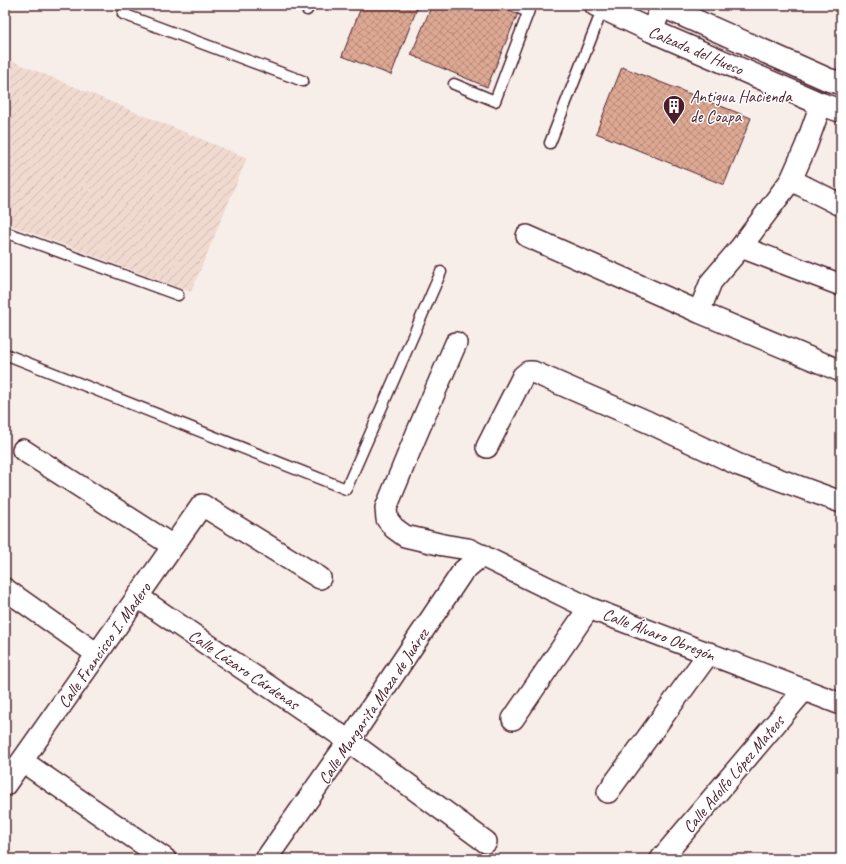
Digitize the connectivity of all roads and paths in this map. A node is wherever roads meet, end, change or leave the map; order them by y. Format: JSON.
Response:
{"nodes":[{"id":1,"x":127,"y":5,"type":"edge"},
{"id":2,"x":511,"y":5,"type":"edge"},
{"id":3,"x":661,"y":5,"type":"edge"},
{"id":4,"x":599,"y":7,"type":"edge"},
{"id":5,"x":530,"y":8,"type":"edge"},
{"id":6,"x":652,"y":31,"type":"junction"},
{"id":7,"x":303,"y":81,"type":"dead end"},
{"id":8,"x":841,"y":83,"type":"edge"},
{"id":9,"x":454,"y":84,"type":"dead end"},
{"id":10,"x":831,"y":107,"type":"edge"},
{"id":11,"x":550,"y":143,"type":"dead end"},
{"id":12,"x":791,"y":180,"type":"junction"},
{"id":13,"x":841,"y":204,"type":"edge"},
{"id":14,"x":5,"y":232,"type":"edge"},
{"id":15,"x":527,"y":236,"type":"dead end"},
{"id":16,"x":741,"y":247,"type":"junction"},
{"id":17,"x":441,"y":272,"type":"dead end"},
{"id":18,"x":841,"y":285,"type":"edge"},
{"id":19,"x":178,"y":296,"type":"dead end"},
{"id":20,"x":699,"y":312,"type":"junction"},
{"id":21,"x":456,"y":343,"type":"dead end"},
{"id":22,"x":5,"y":354,"type":"edge"},
{"id":23,"x":841,"y":371,"type":"edge"},
{"id":24,"x":486,"y":447,"type":"dead end"},
{"id":25,"x":23,"y":450,"type":"dead end"},
{"id":26,"x":841,"y":502,"type":"edge"},
{"id":27,"x":172,"y":546,"type":"junction"},
{"id":28,"x":482,"y":555,"type":"junction"},
{"id":29,"x":320,"y":578,"type":"dead end"},
{"id":30,"x":5,"y":589,"type":"edge"},
{"id":31,"x":138,"y":597,"type":"junction"},
{"id":32,"x":589,"y":608,"type":"junction"},
{"id":33,"x":709,"y":653,"type":"junction"},
{"id":34,"x":97,"y":654,"type":"junction"},
{"id":35,"x":804,"y":690,"type":"junction"},
{"id":36,"x":841,"y":704,"type":"edge"},
{"id":37,"x":513,"y":719,"type":"dead end"},
{"id":38,"x":350,"y":741,"type":"junction"},
{"id":39,"x":22,"y":761,"type":"junction"},
{"id":40,"x":5,"y":785,"type":"edge"},
{"id":41,"x":608,"y":792,"type":"dead end"},
{"id":42,"x":486,"y":842,"type":"dead end"},
{"id":43,"x":162,"y":858,"type":"edge"},
{"id":44,"x":266,"y":859,"type":"edge"},
{"id":45,"x":661,"y":859,"type":"edge"}],
"edges":[{"from":1,"to":7,"type":"lane"},
{"from":2,"to":5,"type":"lane"},
{"from":3,"to":6,"type":"street"},
{"from":3,"to":8,"type":"main road","name":"Calzada del Hueso"},
{"from":4,"to":6,"type":"main road","name":"Calzada del Hueso"},
{"from":4,"to":11,"type":"lane"},
{"from":5,"to":9,"type":"lane"},
{"from":6,"to":10,"type":"main road","name":"Calzada del Hueso"},
{"from":10,"to":12,"type":"street"},
{"from":12,"to":13,"type":"street"},
{"from":12,"to":16,"type":"street"},
{"from":14,"to":19,"type":"lane"},
{"from":15,"to":20,"type":"street"},
{"from":16,"to":18,"type":"street"},
{"from":16,"to":20,"type":"street"},
{"from":17,"to":22,"type":"lane"},
{"from":20,"to":23,"type":"street"},
{"from":21,"to":28,"type":"street","name":"Calle Álvaro Obregón"},
{"from":24,"to":26,"type":"street"},
{"from":25,"to":27,"type":"street"},
{"from":27,"to":29,"type":"street","name":"Calle Francisco I. Madero"},
{"from":27,"to":31,"type":"street","name":"Calle Francisco I. Madero"},
{"from":28,"to":32,"type":"street","name":"Calle Álvaro Obregón"},
{"from":28,"to":38,"type":"street","name":"Calle Margarita Maza de Juárez"},
{"from":30,"to":34,"type":"street"},
{"from":31,"to":34,"type":"street","name":"Calle Francisco I. Madero"},
{"from":31,"to":38,"type":"street","name":"Calle Lázaro Cárdenas"},
{"from":32,"to":33,"type":"street","name":"Calle Álvaro Obregón"},
{"from":32,"to":37,"type":"street"},
{"from":33,"to":35,"type":"street","name":"Calle Álvaro Obregón"},
{"from":33,"to":41,"type":"street"},
{"from":34,"to":39,"type":"street","name":"Calle Francisco I. Madero"},
{"from":35,"to":36,"type":"street","name":"Calle Álvaro Obregón"},
{"from":35,"to":45,"type":"street","name":"Calle Adolfo López Mateos"},
{"from":38,"to":42,"type":"street","name":"Calle Lázaro Cárdenas"},
{"from":38,"to":44,"type":"street","name":"Calle Margarita Maza de Juárez"},
{"from":39,"to":40,"type":"street","name":"Calle Francisco I. Madero"},
{"from":39,"to":43,"type":"street"}]}
